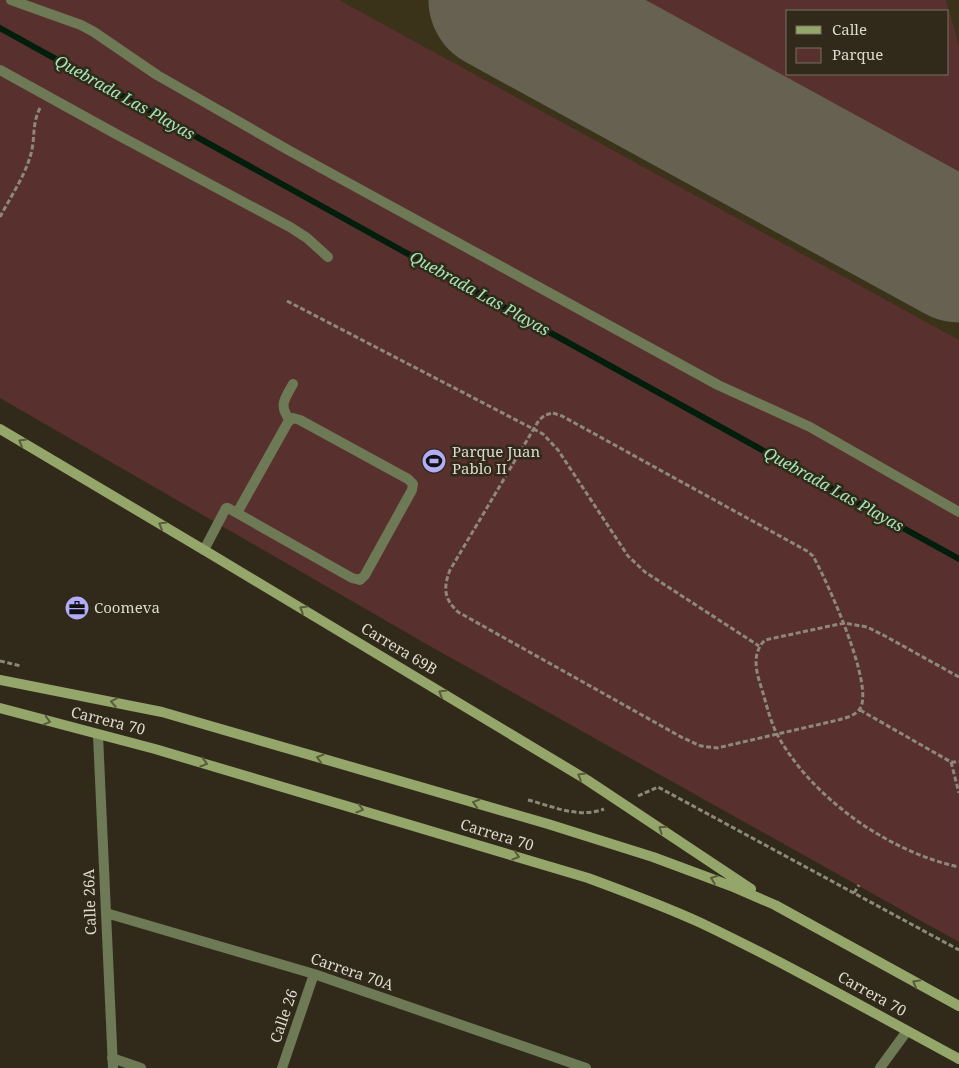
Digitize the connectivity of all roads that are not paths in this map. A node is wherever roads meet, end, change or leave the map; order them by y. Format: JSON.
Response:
{"nodes":[{"id":1,"x":11,"y":0,"type":"edge"},
{"id":2,"x":0,"y":70,"type":"edge"},
{"id":3,"x":328,"y":257,"type":"dead end"},
{"id":4,"x":294,"y":384,"type":"dead end"},
{"id":5,"x":290,"y":420,"type":"junction"},
{"id":6,"x":0,"y":429,"type":"edge"},
{"id":7,"x":959,"y":512,"type":"edge"},
{"id":8,"x":237,"y":513,"type":"junction"},
{"id":9,"x":204,"y":550,"type":"junction"},
{"id":10,"x":0,"y":680,"type":"edge"},
{"id":11,"x":0,"y":708,"type":"edge"},
{"id":12,"x":98,"y":734,"type":"junction"},
{"id":13,"x":775,"y":905,"type":"junction"},
{"id":14,"x":106,"y":913,"type":"junction"},
{"id":15,"x":314,"y":974,"type":"junction"},
{"id":16,"x":959,"y":1006,"type":"edge"},
{"id":17,"x":907,"y":1031,"type":"junction"},
{"id":18,"x":959,"y":1059,"type":"edge"},
{"id":19,"x":113,"y":1063,"type":"edge"},
{"id":20,"x":141,"y":1068,"type":"edge"},
{"id":21,"x":282,"y":1068,"type":"edge"},
{"id":22,"x":586,"y":1068,"type":"edge"},
{"id":23,"x":880,"y":1068,"type":"edge"}],
"edges":[{"from":1,"to":7,"type":"street"},
{"from":2,"to":3,"type":"street"},
{"from":4,"to":5,"type":"street"},
{"from":5,"to":8,"type":"street"},
{"from":5,"to":8,"type":"street"},
{"from":9,"to":6,"type":"main road","name":"Carrera 69B","one_way":true},
{"from":8,"to":9,"type":"street"},
{"from":13,"to":9,"type":"main road","name":"Carrera 69B","one_way":true},
{"from":13,"to":10,"type":"main road","name":"Carrera 70","one_way":true},
{"from":11,"to":12,"type":"main road","name":"Carrera 70","one_way":true},
{"from":12,"to":14,"type":"street","name":"Calle 26A"},
{"from":12,"to":17,"type":"main road","name":"Carrera 70","one_way":true},
{"from":16,"to":13,"type":"main road","name":"Carrera 70","one_way":true},
{"from":14,"to":15,"type":"street","name":"Carrera 70A"},
{"from":14,"to":19,"type":"street","name":"Calle 26A"},
{"from":15,"to":21,"type":"street","name":"Calle 26"},
{"from":15,"to":22,"type":"street","name":"Carrera 70A"},
{"from":17,"to":18,"type":"main road","name":"Carrera 70"},
{"from":17,"to":23,"type":"street"},
{"from":19,"to":20,"type":"street"}]}
